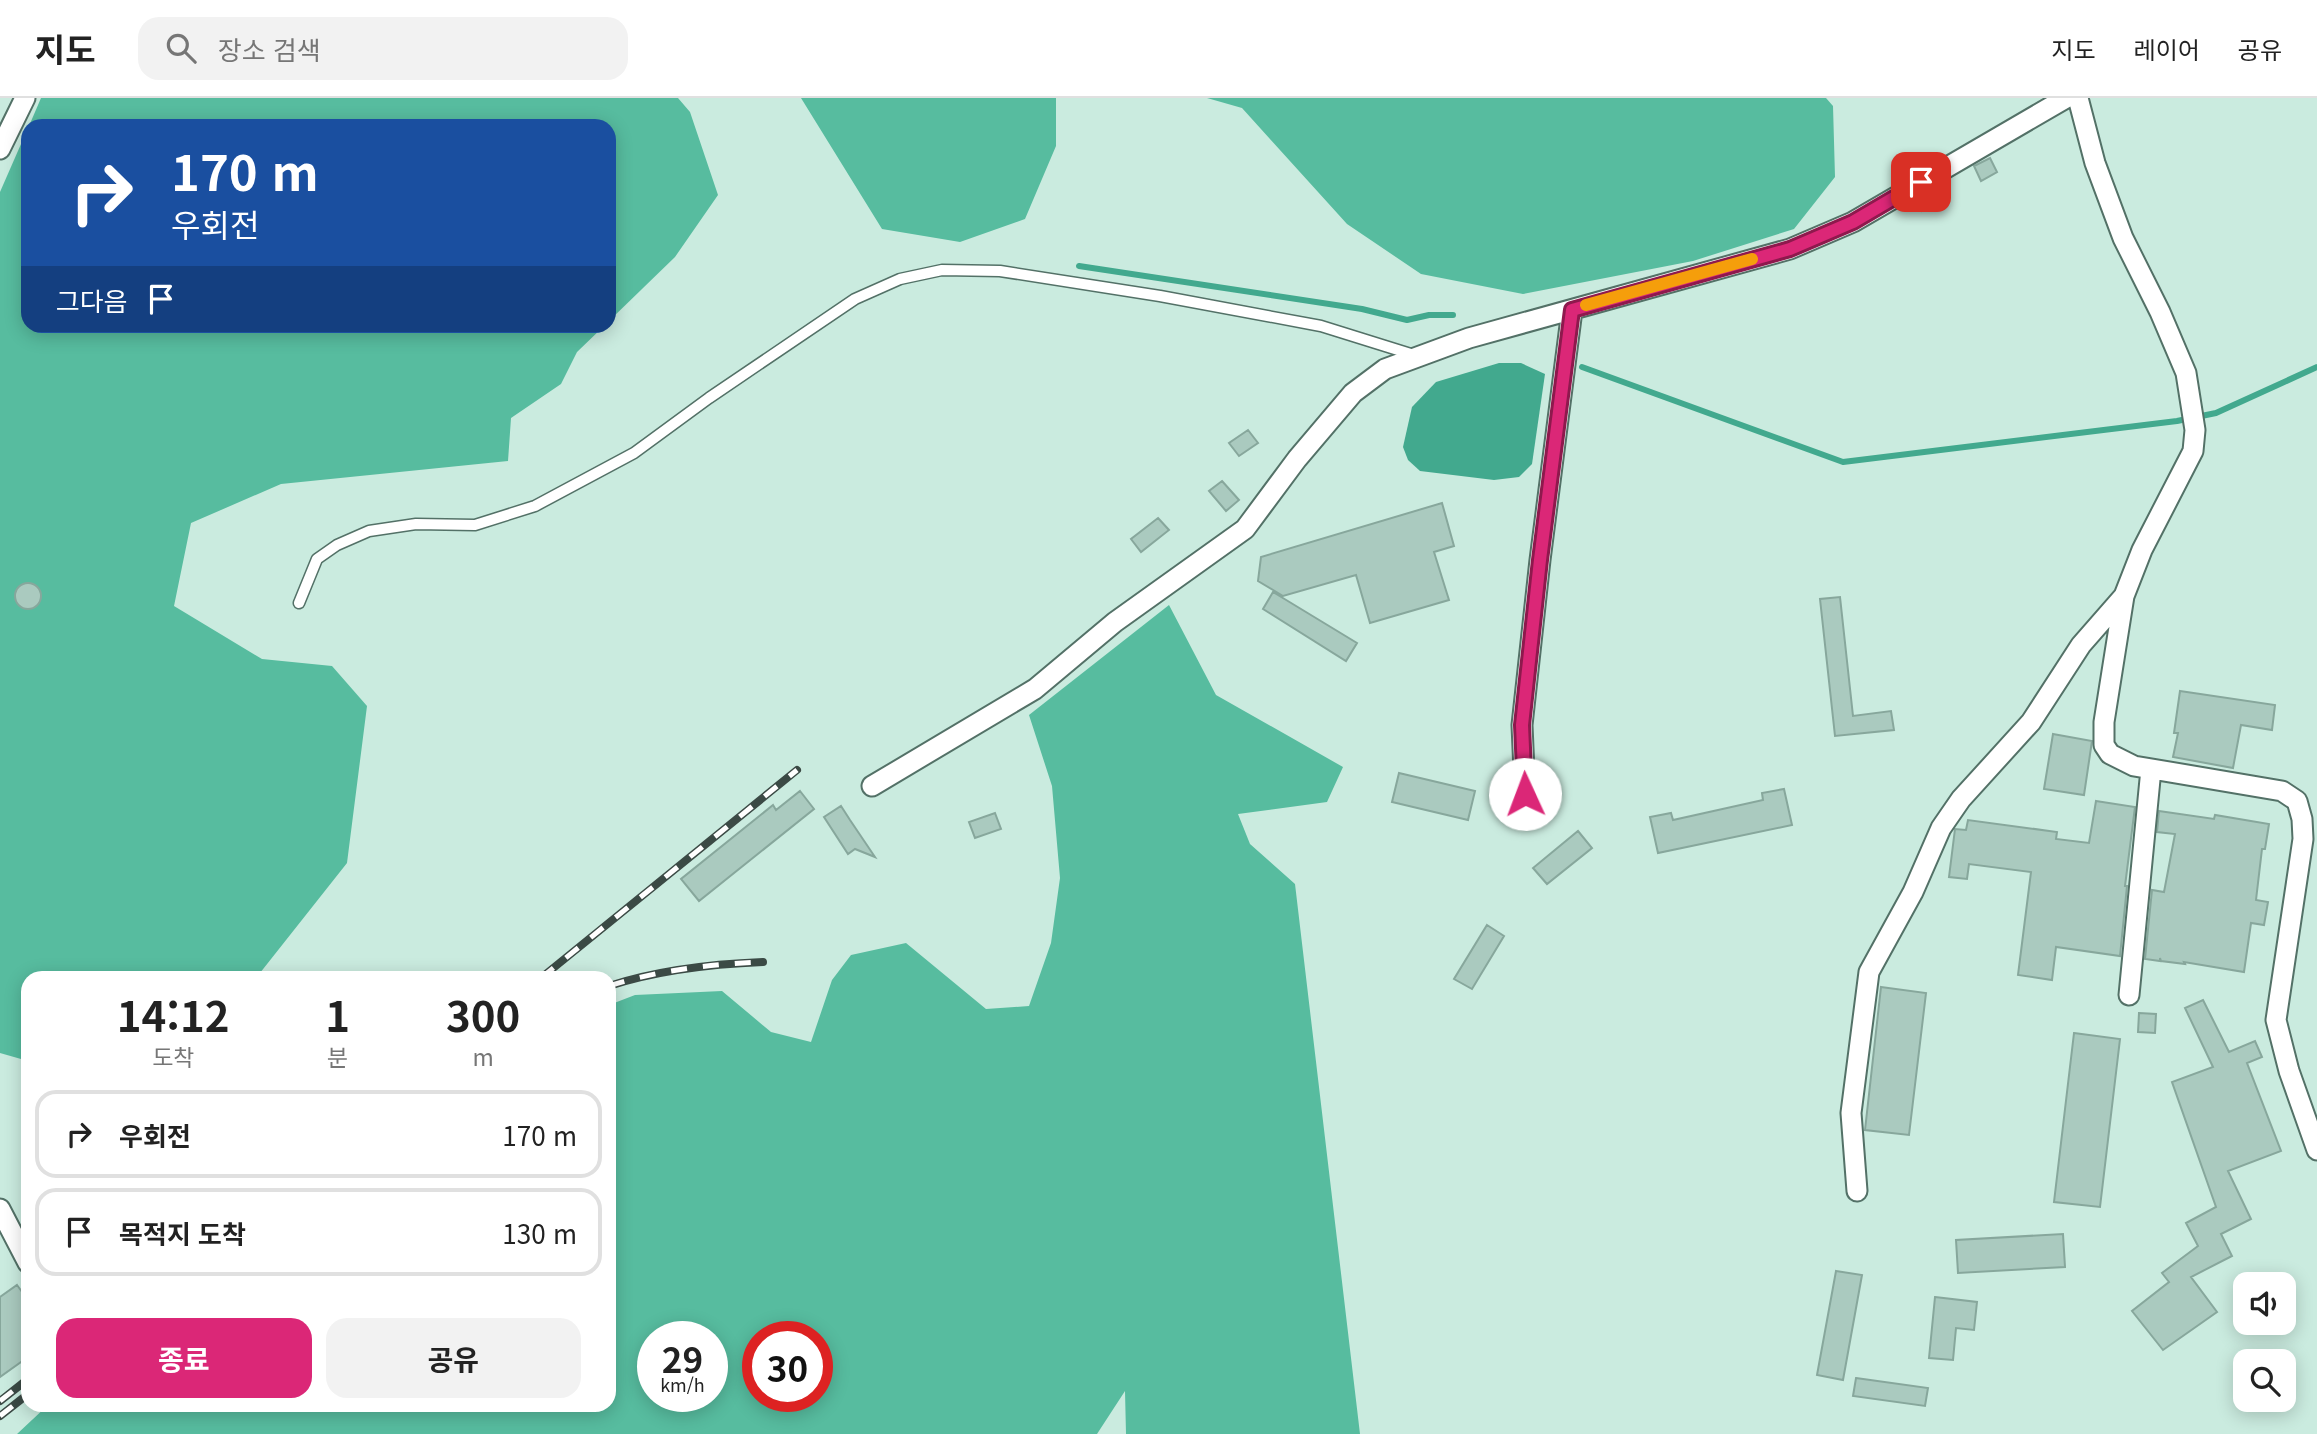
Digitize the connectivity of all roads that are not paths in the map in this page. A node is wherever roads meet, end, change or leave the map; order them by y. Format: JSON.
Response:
{"nodes":[{"id":1,"x":24,"y":98,"type":"edge"},
{"id":2,"x":2066,"y":98,"type":"edge"},
{"id":3,"x":2078,"y":98,"type":"edge"},
{"id":4,"x":0,"y":149,"type":"edge"},
{"id":5,"x":1572,"y":310,"type":"junction"},
{"id":6,"x":1418,"y":356,"type":"junction"},
{"id":7,"x":2124,"y":596,"type":"junction"},
{"id":8,"x":299,"y":603,"type":"dead end"},
{"id":9,"x":2151,"y":769,"type":"junction"},
{"id":10,"x":872,"y":786,"type":"dead end"},
{"id":11,"x":1525,"y":794,"type":"dead end"},
{"id":12,"x":2129,"y":995,"type":"dead end"},
{"id":13,"x":2317,"y":1150,"type":"edge"},
{"id":14,"x":1857,"y":1191,"type":"dead end"},
{"id":15,"x":0,"y":1209,"type":"edge"},
{"id":16,"x":21,"y":1250,"type":"edge"}],
"edges":[{"from":1,"to":4,"type":"street"},
{"from":2,"to":5,"type":"street"},
{"from":3,"to":7,"type":"street"},
{"from":5,"to":6,"type":"street"},
{"from":5,"to":11,"type":"street"},
{"from":6,"to":8,"type":"lane"},
{"from":6,"to":10,"type":"street"},
{"from":7,"to":9,"type":"street"},
{"from":7,"to":14,"type":"street"},
{"from":9,"to":12,"type":"street"},
{"from":9,"to":13,"type":"street"},
{"from":15,"to":16,"type":"street"}]}
